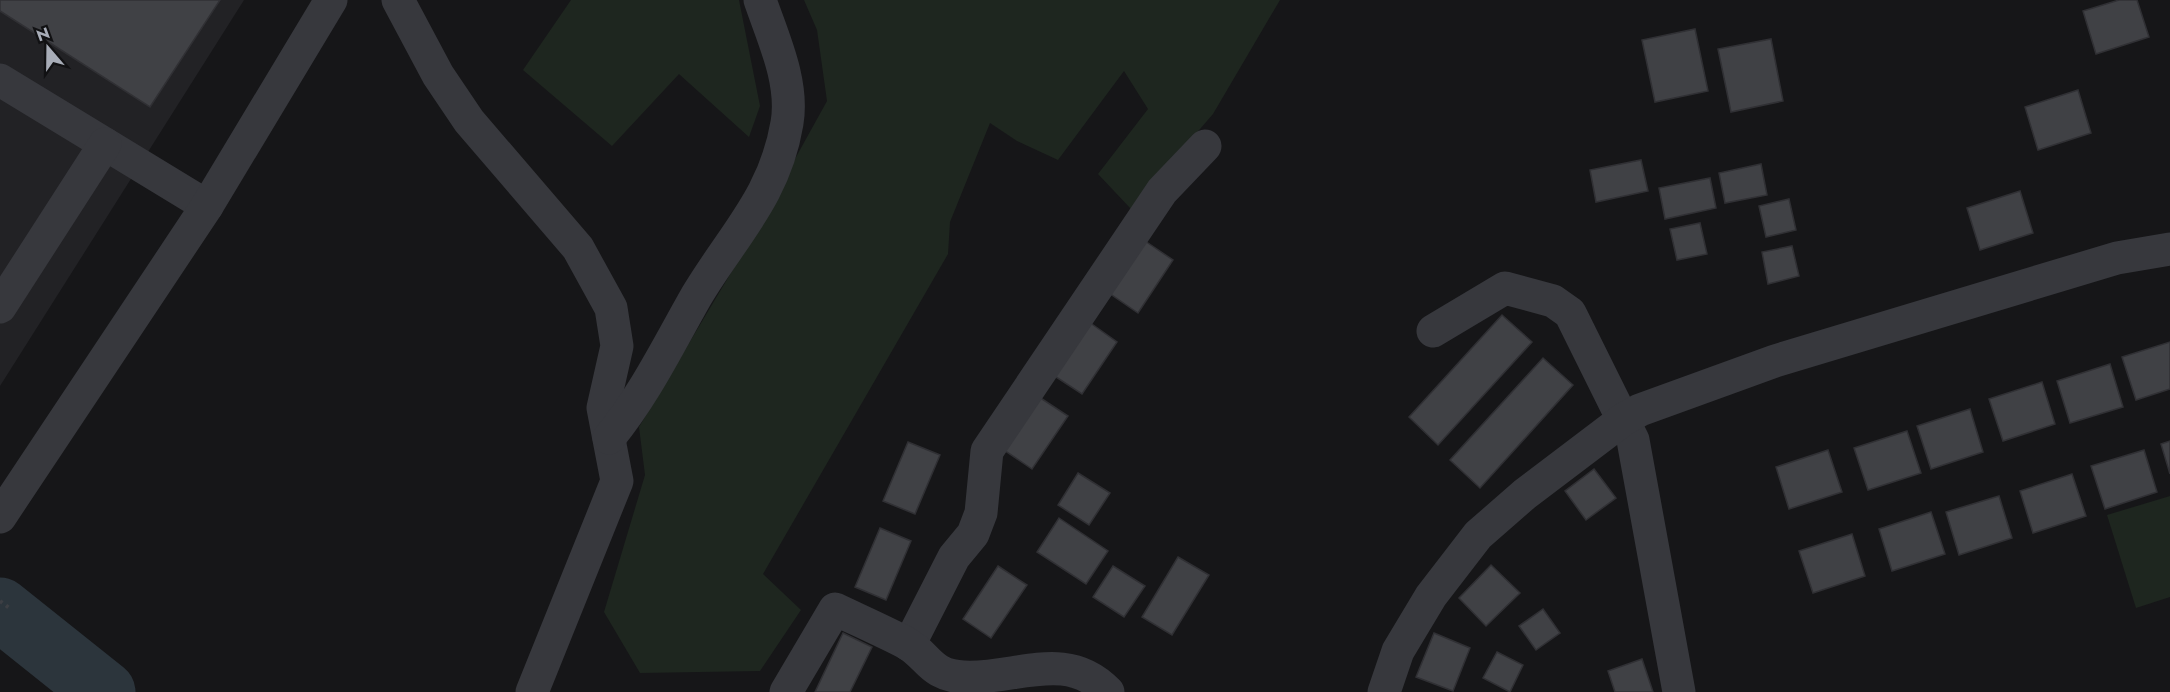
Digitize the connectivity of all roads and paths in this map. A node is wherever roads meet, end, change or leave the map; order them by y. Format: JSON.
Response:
{"nodes":[{"id":1,"x":331,"y":0,"type":"edge"},
{"id":2,"x":398,"y":0,"type":"edge"},
{"id":3,"x":760,"y":0,"type":"edge"},
{"id":4,"x":0,"y":80,"type":"edge"},
{"id":5,"x":105,"y":144,"type":"junction"},
{"id":6,"x":1205,"y":146,"type":"dead end"},
{"id":7,"x":207,"y":206,"type":"junction"},
{"id":8,"x":2170,"y":249,"type":"edge"},
{"id":9,"x":0,"y":307,"type":"edge"},
{"id":10,"x":1433,"y":332,"type":"dead end"},
{"id":11,"x":1623,"y":419,"type":"junction"},
{"id":12,"x":609,"y":438,"type":"junction"},
{"id":13,"x":0,"y":517,"type":"edge"},
{"id":14,"x":0,"y":601,"type":"edge"},
{"id":15,"x":12,"y":610,"type":"dead end"},
{"id":16,"x":909,"y":645,"type":"junction"},
{"id":17,"x":532,"y":692,"type":"edge"},
{"id":18,"x":786,"y":692,"type":"edge"},
{"id":19,"x":1108,"y":692,"type":"edge"},
{"id":20,"x":1384,"y":692,"type":"edge"},
{"id":21,"x":1679,"y":692,"type":"edge"}],
"edges":[{"from":1,"to":7,"type":"street"},
{"from":2,"to":12,"type":"street"},
{"from":3,"to":12,"type":"street"},
{"from":4,"to":5,"type":"street"},
{"from":5,"to":7,"type":"street"},
{"from":5,"to":9,"type":"street"},
{"from":6,"to":16,"type":"street"},
{"from":7,"to":13,"type":"street"},
{"from":8,"to":11,"type":"street"},
{"from":10,"to":11,"type":"street"},
{"from":11,"to":20,"type":"street"},
{"from":11,"to":21,"type":"street"},
{"from":12,"to":17,"type":"street"},
{"from":14,"to":15,"type":"path"},
{"from":16,"to":18,"type":"street"},
{"from":16,"to":19,"type":"street"}]}
